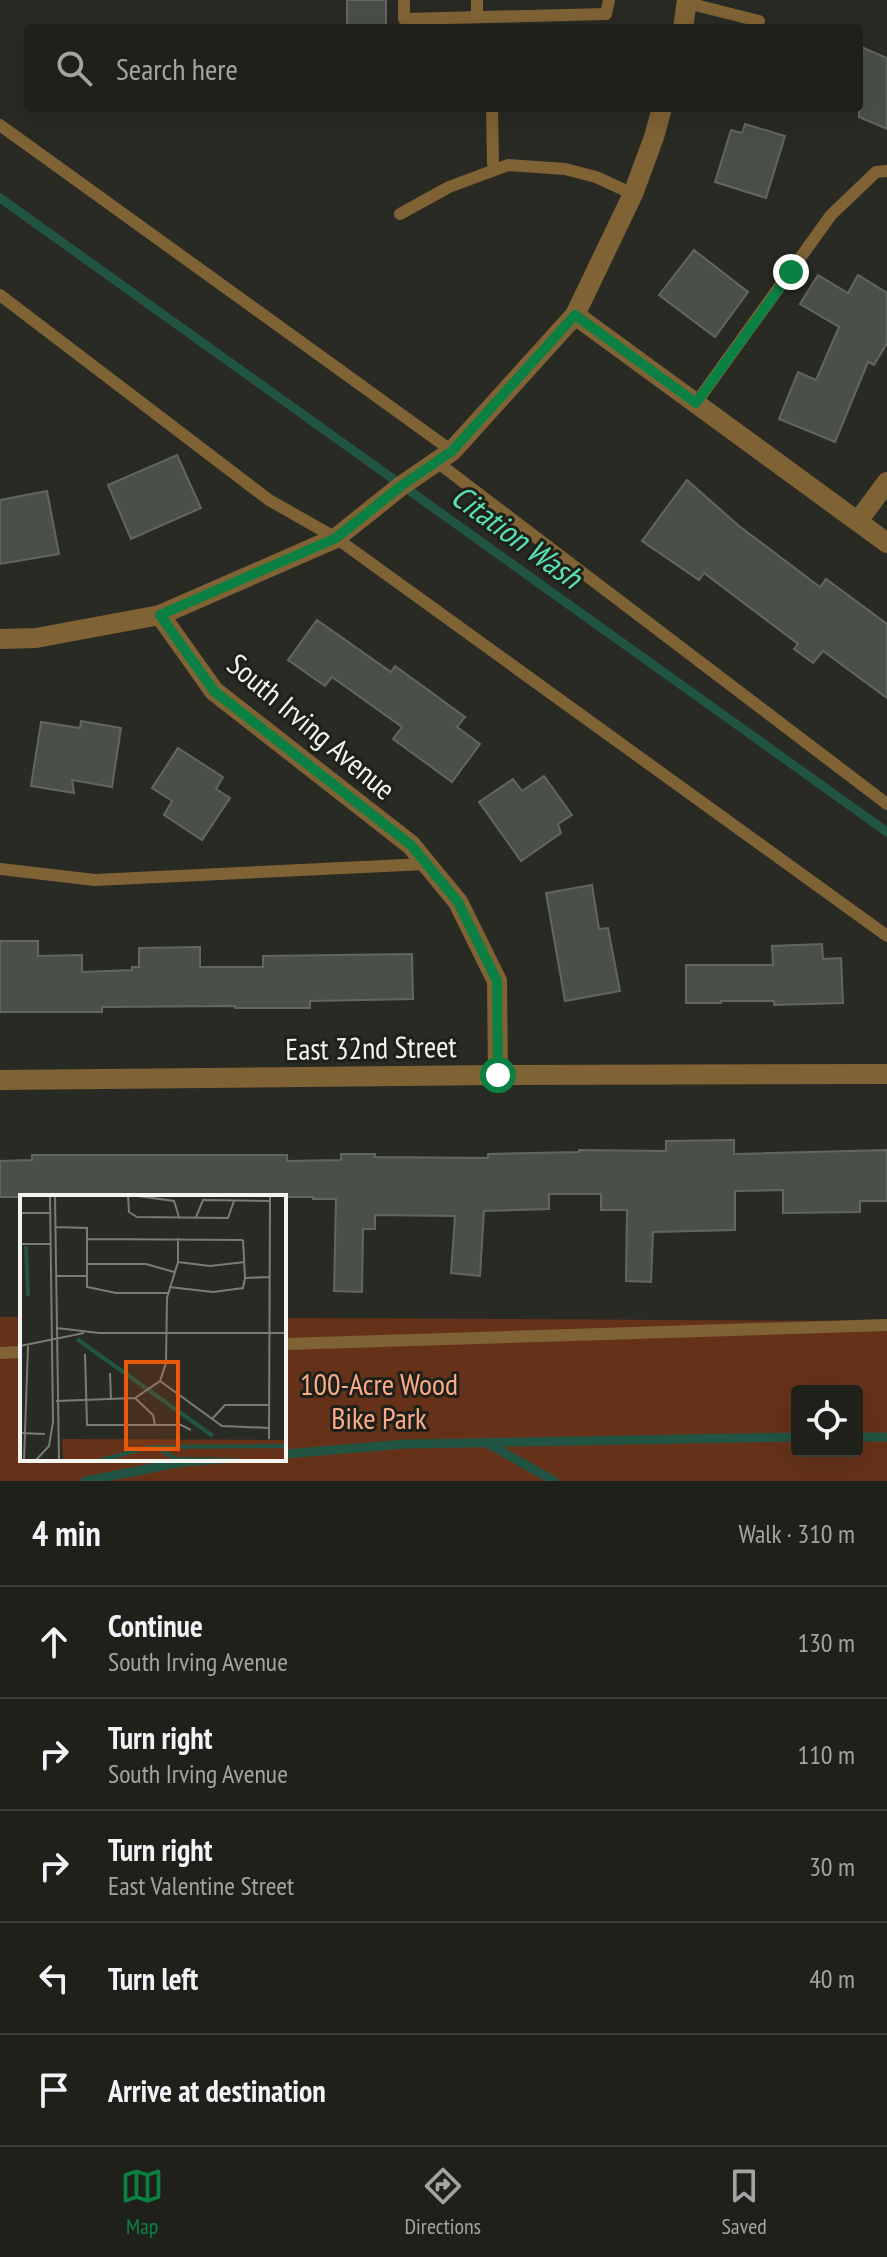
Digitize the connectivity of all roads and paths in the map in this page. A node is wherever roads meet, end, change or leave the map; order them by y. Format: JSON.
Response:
{"nodes":[{"id":1,"x":404,"y":0,"type":"edge"},
{"id":2,"x":477,"y":0,"type":"edge"},
{"id":3,"x":547,"y":0,"type":"edge"},
{"id":4,"x":609,"y":0,"type":"edge"},
{"id":5,"x":687,"y":2,"type":"edge"},
{"id":6,"x":547,"y":16,"type":"junction"},
{"id":7,"x":486,"y":21,"type":"edge"},
{"id":8,"x":684,"y":24,"type":"edge"},
{"id":9,"x":758,"y":24,"type":"edge"},
{"id":10,"x":492,"y":112,"type":"edge"},
{"id":11,"x":661,"y":112,"type":"edge"},
{"id":12,"x":0,"y":125,"type":"edge"},
{"id":13,"x":493,"y":164,"type":"dead end"},
{"id":14,"x":887,"y":171,"type":"edge"},
{"id":15,"x":633,"y":194,"type":"junction"},
{"id":16,"x":400,"y":214,"type":"dead end"},
{"id":17,"x":0,"y":295,"type":"edge"},
{"id":18,"x":575,"y":315,"type":"junction"},
{"id":19,"x":696,"y":403,"type":"junction"},
{"id":20,"x":445,"y":457,"type":"junction"},
{"id":21,"x":887,"y":482,"type":"edge"},
{"id":22,"x":858,"y":521,"type":"junction"},
{"id":23,"x":336,"y":538,"type":"junction"},
{"id":24,"x":887,"y":543,"type":"edge"},
{"id":25,"x":160,"y":615,"type":"junction"},
{"id":26,"x":0,"y":639,"type":"edge"},
{"id":27,"x":887,"y":804,"type":"edge"},
{"id":28,"x":426,"y":864,"type":"junction"},
{"id":29,"x":0,"y":869,"type":"edge"},
{"id":30,"x":887,"y":936,"type":"edge"},
{"id":31,"x":887,"y":1074,"type":"edge"},
{"id":32,"x":498,"y":1075,"type":"junction"},
{"id":33,"x":0,"y":1080,"type":"edge"},
{"id":34,"x":887,"y":1325,"type":"edge"},
{"id":35,"x":286,"y":1344,"type":"edge"},
{"id":36,"x":20,"y":1352,"type":"edge"},
{"id":37,"x":0,"y":1353,"type":"edge"}],
"edges":[{"from":1,"to":7,"type":"lane"},
{"from":2,"to":7,"type":"lane"},
{"from":3,"to":6,"type":"lane"},
{"from":4,"to":6,"type":"lane"},
{"from":5,"to":8,"type":"street"},
{"from":5,"to":9,"type":"lane"},
{"from":6,"to":7,"type":"lane"},
{"from":10,"to":13,"type":"lane"},
{"from":11,"to":15,"type":"street"},
{"from":12,"to":20,"type":"lane"},
{"from":14,"to":19,"type":"lane"},
{"from":15,"to":16,"type":"lane"},
{"from":15,"to":18,"type":"street"},
{"from":17,"to":23,"type":"lane"},
{"from":18,"to":19,"type":"street"},
{"from":18,"to":20,"type":"street"},
{"from":19,"to":22,"type":"street"},
{"from":20,"to":23,"type":"street"},
{"from":20,"to":27,"type":"lane"},
{"from":21,"to":22,"type":"street"},
{"from":22,"to":24,"type":"street"},
{"from":23,"to":25,"type":"street"},
{"from":23,"to":30,"type":"lane"},
{"from":25,"to":26,"type":"street"},
{"from":25,"to":28,"type":"street","name":"South Irving Avenue"},
{"from":28,"to":29,"type":"lane"},
{"from":28,"to":32,"type":"street","name":"South Irving Avenue"},
{"from":31,"to":32,"type":"street","name":"East 32nd Street"},
{"from":32,"to":33,"type":"street","name":"East 32nd Street"},
{"from":34,"to":35,"type":"lane"},
{"from":36,"to":37,"type":"lane"}]}
